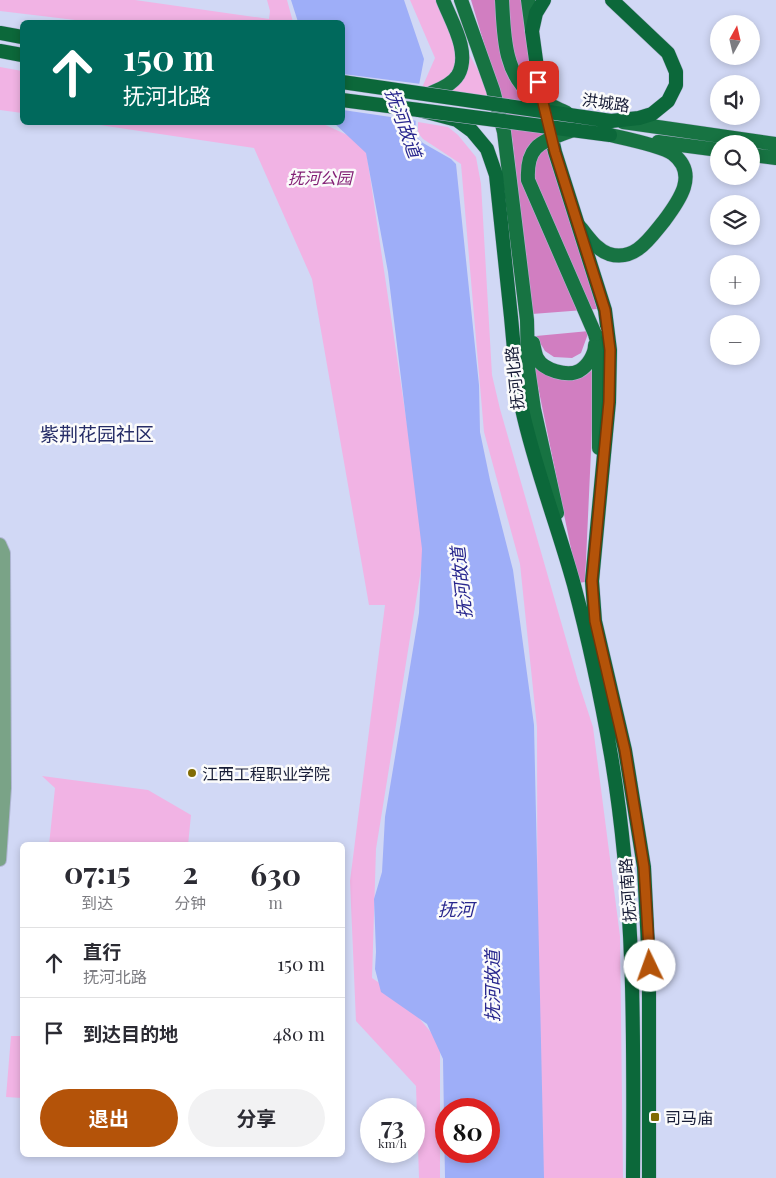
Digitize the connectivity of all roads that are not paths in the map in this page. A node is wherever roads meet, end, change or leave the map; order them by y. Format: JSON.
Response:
{"nodes":[{"id":1,"x":443,"y":0,"type":"edge"},
{"id":2,"x":461,"y":0,"type":"edge"},
{"id":3,"x":502,"y":0,"type":"edge"},
{"id":4,"x":528,"y":0,"type":"edge"},
{"id":5,"x":544,"y":0,"type":"edge"},
{"id":6,"x":612,"y":0,"type":"edge"},
{"id":7,"x":532,"y":31,"type":"junction"},
{"id":8,"x":0,"y":33,"type":"edge"},
{"id":9,"x":20,"y":37,"type":"edge"},
{"id":10,"x":0,"y":51,"type":"edge"},
{"id":11,"x":20,"y":55,"type":"edge"},
{"id":12,"x":345,"y":82,"type":"edge"},
{"id":13,"x":428,"y":94,"type":"junction"},
{"id":14,"x":345,"y":100,"type":"edge"},
{"id":15,"x":419,"y":110,"type":"junction"},
{"id":16,"x":572,"y":115,"type":"junction"},
{"id":17,"x":611,"y":121,"type":"junction"},
{"id":18,"x":573,"y":130,"type":"junction"},
{"id":19,"x":610,"y":135,"type":"junction"},
{"id":20,"x":776,"y":144,"type":"edge"},
{"id":21,"x":710,"y":149,"type":"edge"},
{"id":22,"x":760,"y":156,"type":"edge"},
{"id":23,"x":776,"y":158,"type":"edge"},
{"id":24,"x":579,"y":226,"type":"junction"},
{"id":25,"x":527,"y":320,"type":"junction"},
{"id":26,"x":596,"y":334,"type":"junction"},
{"id":27,"x":599,"y":502,"type":"junction"},
{"id":28,"x":0,"y":544,"type":"edge"},
{"id":29,"x":573,"y":584,"type":"junction"},
{"id":30,"x":610,"y":752,"type":"joint"},
{"id":31,"x":0,"y":860,"type":"edge"},
{"id":32,"x":634,"y":1178,"type":"edge"},
{"id":33,"x":649,"y":1178,"type":"edge"}],
"edges":[{"from":1,"to":13,"type":"main road"},
{"from":2,"to":25,"type":"main road","name":"抚河北路"},
{"from":3,"to":16,"type":"main road","bridge":true},
{"from":4,"to":7,"type":"main road"},
{"from":5,"to":7,"type":"highway"},
{"from":6,"to":17,"type":"highway"},
{"from":7,"to":24,"type":"highway"},
{"from":8,"to":9,"type":"highway"},
{"from":10,"to":11,"type":"highway"},
{"from":12,"to":13,"type":"highway","name":"洪城路","bridge":true},
{"from":13,"to":16,"type":"highway","name":"洪城路","bridge":true},
{"from":14,"to":15,"type":"highway","name":"洪城路"},
{"from":15,"to":18,"type":"highway","name":"洪城路","bridge":true},
{"from":15,"to":29,"type":"highway","bridge":true},
{"from":16,"to":17,"type":"highway","name":"洪城路","bridge":true},
{"from":17,"to":20,"type":"main road","name":"洪城路"},
{"from":18,"to":19,"type":"highway","name":"洪城路","bridge":true},
{"from":18,"to":26,"type":"main road","bridge":true},
{"from":19,"to":21,"type":"main road","name":"洪城路"},
{"from":19,"to":24,"type":"main road"},
{"from":22,"to":23,"type":"main road"},
{"from":24,"to":27,"type":"highway"},
{"from":25,"to":26,"type":"main road"},
{"from":25,"to":29,"type":"main road","name":"抚河北路"},
{"from":26,"to":27,"type":"main road"},
{"from":27,"to":33,"type":"highway","name":"抚河南路"},
{"from":28,"to":31,"type":"street"},
{"from":29,"to":30,"type":"highway","name":"抚河北路"},
{"from":30,"to":32,"type":"highway","name":"抚河南路"}]}
